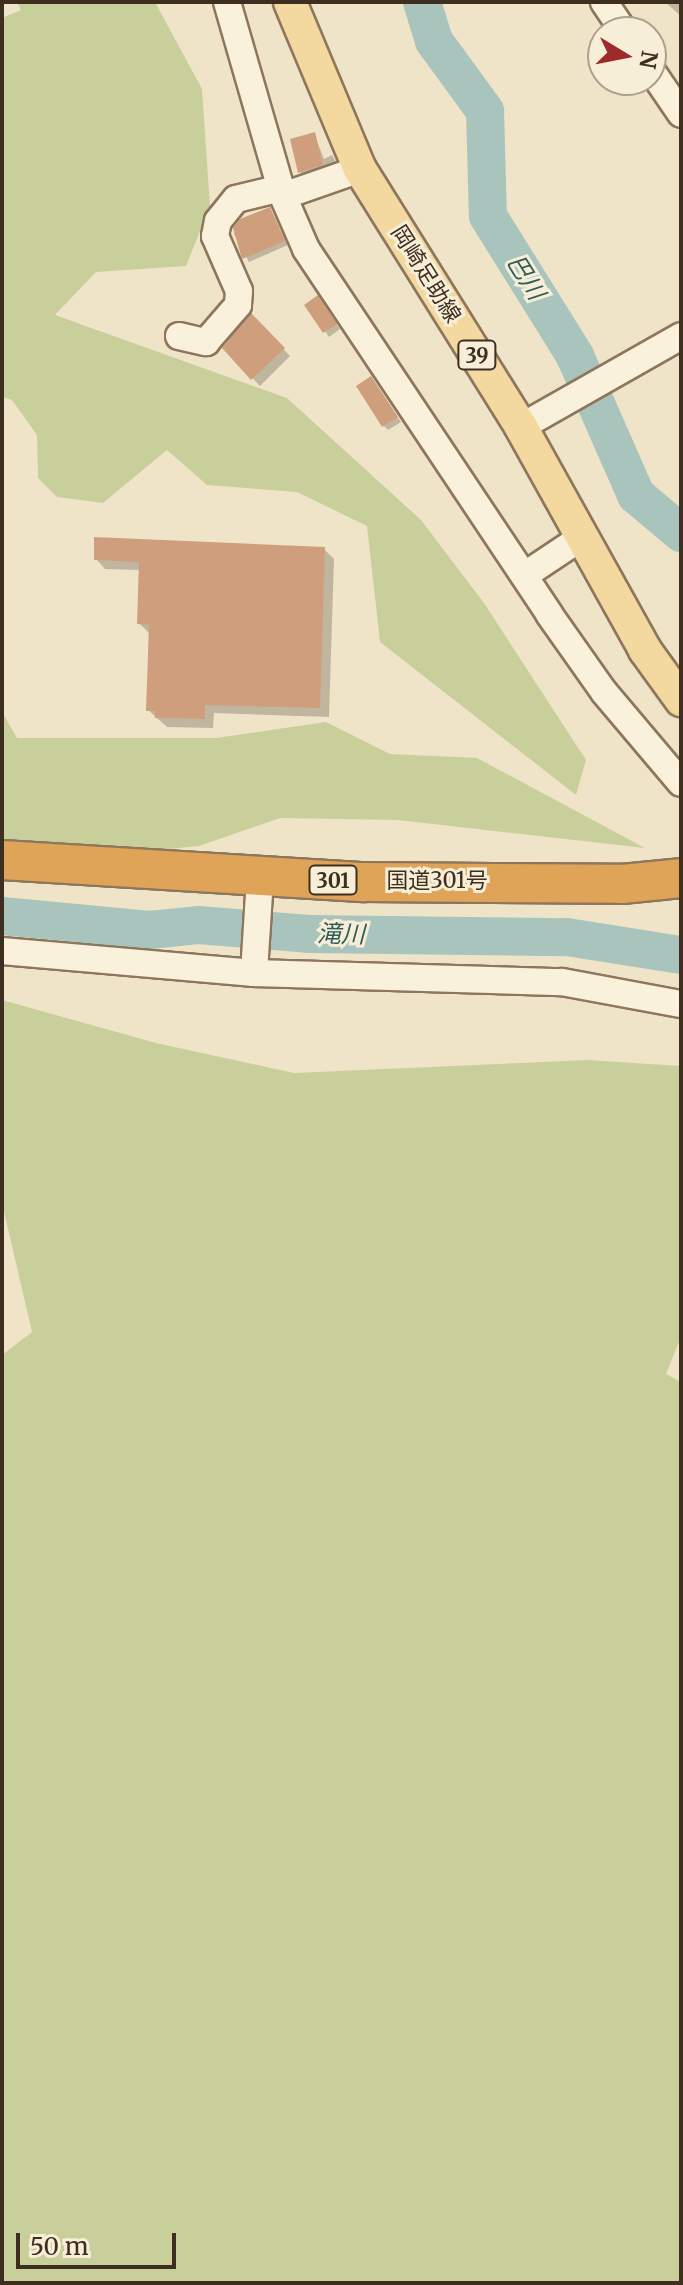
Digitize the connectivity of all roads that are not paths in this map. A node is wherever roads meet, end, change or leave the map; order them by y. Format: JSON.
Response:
{"nodes":[{"id":1,"x":227,"y":2,"type":"edge"},
{"id":2,"x":290,"y":2,"type":"edge"},
{"id":3,"x":667,"y":93,"type":"edge"},
{"id":4,"x":681,"y":114,"type":"edge"},
{"id":5,"x":360,"y":169,"type":"junction"},
{"id":6,"x":282,"y":192,"type":"junction"},
{"id":7,"x":179,"y":336,"type":"dead end"},
{"id":8,"x":681,"y":336,"type":"edge"},
{"id":9,"x":521,"y":427,"type":"junction"},
{"id":10,"x":582,"y":537,"type":"junction"},
{"id":11,"x":525,"y":575,"type":"junction"},
{"id":12,"x":681,"y":700,"type":"edge"},
{"id":13,"x":681,"y":783,"type":"edge"},
{"id":14,"x":2,"y":860,"type":"edge"},
{"id":15,"x":260,"y":878,"type":"junction"},
{"id":16,"x":681,"y":878,"type":"edge"},
{"id":17,"x":2,"y":951,"type":"edge"},
{"id":18,"x":254,"y":973,"type":"junction"},
{"id":19,"x":681,"y":1004,"type":"edge"}],
"edges":[{"from":1,"to":6,"type":"street"},
{"from":2,"to":5,"type":"main road","name":"岡崎足助線","number":"39"},
{"from":3,"to":4,"type":"street"},
{"from":5,"to":6,"type":"street"},
{"from":5,"to":9,"type":"main road","name":"岡崎足助線","number":"39"},
{"from":6,"to":7,"type":"street"},
{"from":6,"to":11,"type":"street"},
{"from":8,"to":9,"type":"street"},
{"from":9,"to":10,"type":"main road","name":"岡崎足助線","number":"39"},
{"from":10,"to":11,"type":"street"},
{"from":10,"to":12,"type":"main road","name":"岡崎足助線","number":"39"},
{"from":11,"to":13,"type":"street"},
{"from":14,"to":15,"type":"highway","name":"国道301号","number":"301"},
{"from":15,"to":16,"type":"highway","name":"国道301号","number":"301"},
{"from":15,"to":18,"type":"street"},
{"from":17,"to":18,"type":"street"},
{"from":18,"to":19,"type":"street"}]}
